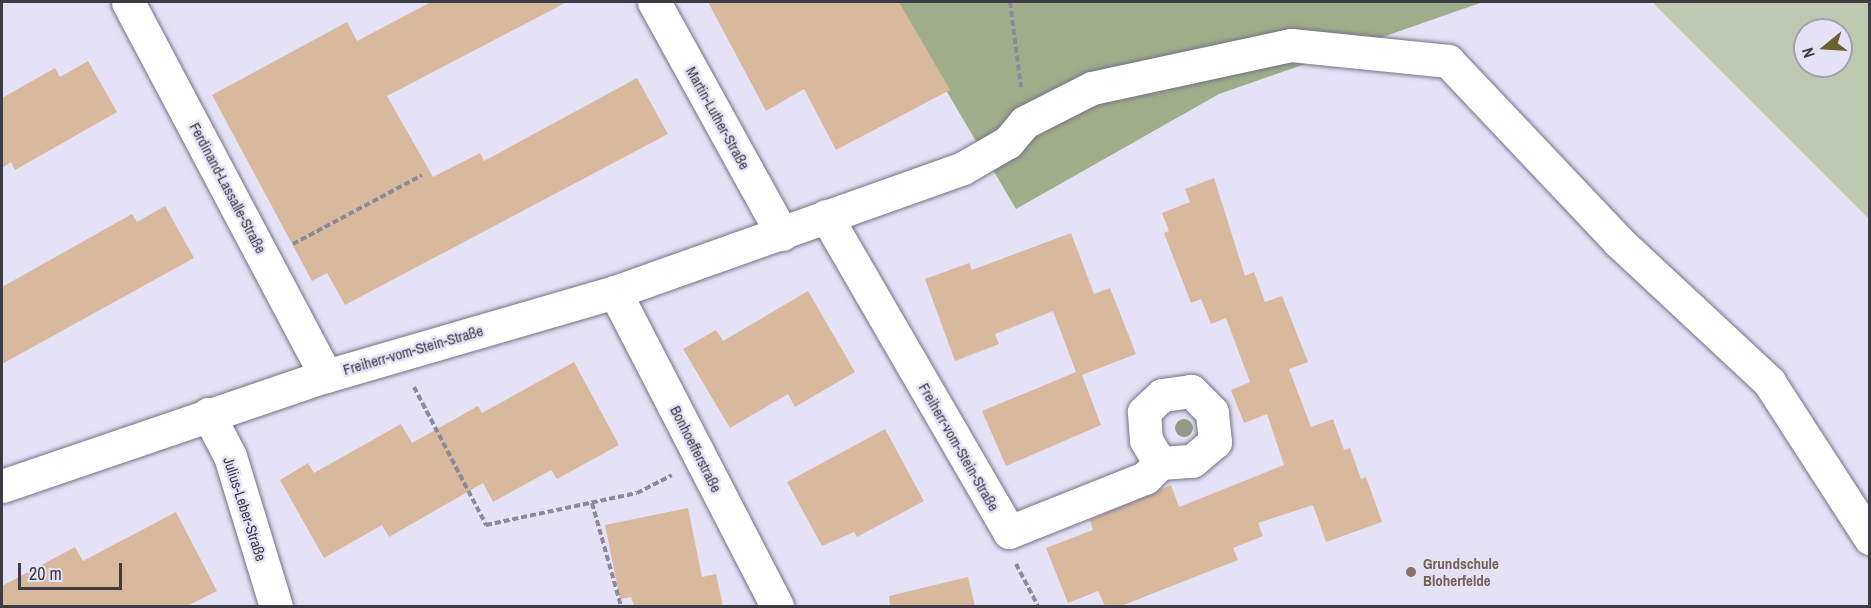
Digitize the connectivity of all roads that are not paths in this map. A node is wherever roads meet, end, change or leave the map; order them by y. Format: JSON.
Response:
{"nodes":[{"id":1,"x":128,"y":2,"type":"edge"},
{"id":2,"x":654,"y":2,"type":"edge"},
{"id":3,"x":825,"y":216,"type":"junction"},
{"id":4,"x":782,"y":234,"type":"junction"},
{"id":5,"x":615,"y":292,"type":"junction"},
{"id":6,"x":326,"y":376,"type":"junction"},
{"id":7,"x":208,"y":414,"type":"junction"},
{"id":8,"x":1160,"y":463,"type":"dead end"},
{"id":9,"x":2,"y":486,"type":"edge"},
{"id":10,"x":1869,"y":538,"type":"edge"},
{"id":11,"x":276,"y":606,"type":"edge"},
{"id":12,"x":777,"y":606,"type":"edge"}],
"edges":[{"from":1,"to":6,"type":"street","name":"Ferdinand-Lassalle-Straße"},
{"from":2,"to":4,"type":"street","name":"Martin-Luther-Straße"},
{"from":3,"to":4,"type":"street","name":"Freiherr-vom-Stein-Straße"},
{"from":3,"to":8,"type":"street","name":"Freiherr-vom-Stein-Straße"},
{"from":3,"to":10,"type":"street","name":"Freiherr-vom-Stein-Straße"},
{"from":4,"to":5,"type":"street","name":"Freiherr-vom-Stein-Straße"},
{"from":5,"to":6,"type":"street","name":"Freiherr-vom-Stein-Straße"},
{"from":5,"to":12,"type":"street","name":"Bonhoefferstraße"},
{"from":6,"to":7,"type":"street","name":"Freiherr-vom-Stein-Straße"},
{"from":7,"to":9,"type":"street","name":"Freiherr-vom-Stein-Straße"},
{"from":7,"to":11,"type":"street","name":"Julius-Leber-Straße"}]}
